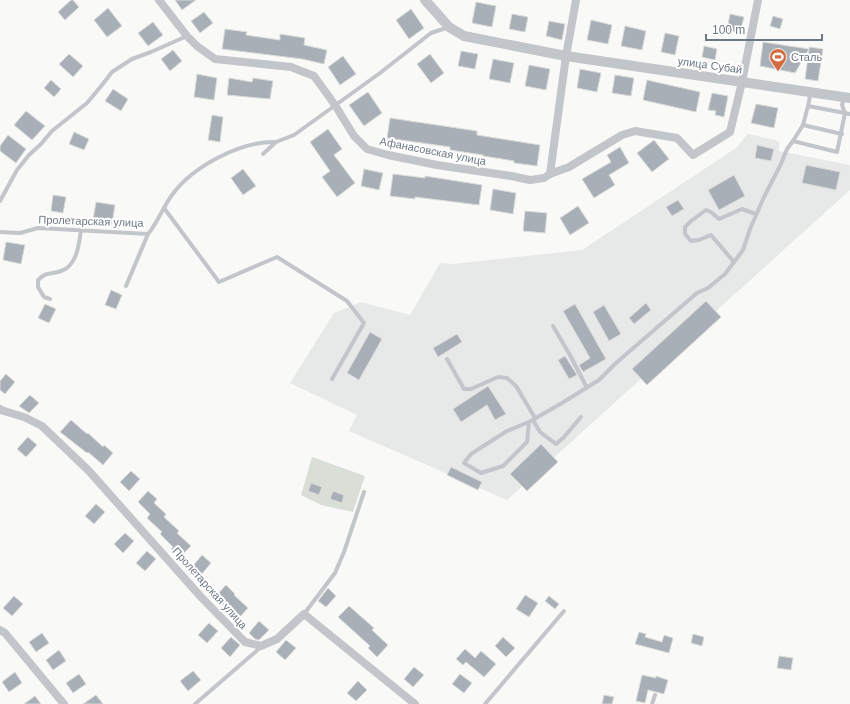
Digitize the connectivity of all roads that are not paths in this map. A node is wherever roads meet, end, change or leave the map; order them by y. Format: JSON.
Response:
{"nodes":[{"id":1,"x":159,"y":0,"type":"edge"},
{"id":2,"x":425,"y":0,"type":"edge"},
{"id":3,"x":576,"y":0,"type":"edge"},
{"id":4,"x":758,"y":0,"type":"edge"},
{"id":5,"x":449,"y":27,"type":"junction"},
{"id":6,"x":187,"y":36,"type":"junction"},
{"id":7,"x":566,"y":56,"type":"junction"},
{"id":8,"x":742,"y":82,"type":"junction"},
{"id":9,"x":811,"y":92,"type":"junction"},
{"id":10,"x":847,"y":97,"type":"edge"},
{"id":11,"x":335,"y":105,"type":"junction"},
{"id":12,"x":808,"y":106,"type":"junction"},
{"id":13,"x":845,"y":113,"type":"junction"},
{"id":14,"x":850,"y":114,"type":"edge"},
{"id":15,"x":803,"y":125,"type":"junction"},
{"id":16,"x":842,"y":134,"type":"junction"},
{"id":17,"x":793,"y":141,"type":"junction"},
{"id":18,"x":276,"y":142,"type":"junction"},
{"id":19,"x":263,"y":154,"type":"dead end"},
{"id":20,"x":550,"y":174,"type":"junction"},
{"id":21,"x":0,"y":201,"type":"edge"},
{"id":22,"x":164,"y":208,"type":"junction"},
{"id":23,"x":756,"y":214,"type":"junction"},
{"id":24,"x":82,"y":230,"type":"junction"},
{"id":25,"x":0,"y":232,"type":"edge"},
{"id":26,"x":148,"y":234,"type":"junction"},
{"id":27,"x":734,"y":262,"type":"junction"},
{"id":28,"x":126,"y":286,"type":"dead end"},
{"id":29,"x":50,"y":298,"type":"dead end"},
{"id":30,"x":553,"y":326,"type":"dead end"},
{"id":31,"x":447,"y":359,"type":"dead end"},
{"id":32,"x":332,"y":379,"type":"dead end"},
{"id":33,"x":586,"y":388,"type":"junction"},
{"id":34,"x":0,"y":408,"type":"edge"},
{"id":35,"x":581,"y":417,"type":"dead end"},
{"id":36,"x":532,"y":420,"type":"junction"},
{"id":37,"x":364,"y":492,"type":"dead end"},
{"id":38,"x":564,"y":611,"type":"dead end"},
{"id":39,"x":304,"y":614,"type":"junction"},
{"id":40,"x":0,"y":630,"type":"edge"},
{"id":41,"x":261,"y":646,"type":"junction"},
{"id":42,"x":655,"y":695,"type":"dead end"},
{"id":43,"x":64,"y":704,"type":"edge"},
{"id":44,"x":195,"y":704,"type":"edge"},
{"id":45,"x":415,"y":704,"type":"edge"},
{"id":46,"x":485,"y":704,"type":"edge"},
{"id":47,"x":652,"y":704,"type":"edge"}],
"edges":[{"from":1,"to":6,"type":"street","name":"Афанасовская улица"},
{"from":2,"to":5,"type":"street","name":"улица Субай"},
{"from":3,"to":7,"type":"street"},
{"from":4,"to":8,"type":"street"},
{"from":5,"to":7,"type":"street","name":"улица Субай"},
{"from":5,"to":11,"type":"lane"},
{"from":6,"to":11,"type":"street","name":"Афанасовская улица"},
{"from":6,"to":21,"type":"lane"},
{"from":7,"to":8,"type":"street","name":"улица Субай"},
{"from":7,"to":20,"type":"street"},
{"from":8,"to":9,"type":"street","name":"улица Субай"},
{"from":8,"to":20,"type":"street","name":"Афанасовская улица"},
{"from":9,"to":10,"type":"street","name":"улица Субай"},
{"from":9,"to":12,"type":"lane"},
{"from":10,"to":13,"type":"lane"},
{"from":11,"to":18,"type":"lane"},
{"from":11,"to":20,"type":"street","name":"Афанасовская улица"},
{"from":12,"to":13,"type":"lane"},
{"from":12,"to":15,"type":"lane"},
{"from":13,"to":14,"type":"lane"},
{"from":13,"to":16,"type":"lane"},
{"from":15,"to":16,"type":"lane"},
{"from":15,"to":17,"type":"lane"},
{"from":16,"to":17,"type":"lane"},
{"from":17,"to":23,"type":"lane"},
{"from":18,"to":19,"type":"lane"},
{"from":18,"to":22,"type":"lane"},
{"from":22,"to":26,"type":"lane"},
{"from":22,"to":32,"type":"lane"},
{"from":23,"to":27,"type":"lane"},
{"from":23,"to":27,"type":"lane"},
{"from":24,"to":25,"type":"lane","name":"Пролетарская улица"},
{"from":24,"to":26,"type":"lane","name":"Пролетарская улица"},
{"from":24,"to":29,"type":"lane"},
{"from":26,"to":28,"type":"lane","name":"Пролетарская улица"},
{"from":27,"to":33,"type":"lane"},
{"from":30,"to":33,"type":"lane"},
{"from":31,"to":36,"type":"lane"},
{"from":33,"to":36,"type":"lane"},
{"from":34,"to":41,"type":"street","name":"Пролетарская улица"},
{"from":35,"to":36,"type":"lane"},
{"from":36,"to":36,"type":"lane"},
{"from":37,"to":39,"type":"lane"},
{"from":38,"to":46,"type":"lane"},
{"from":39,"to":41,"type":"street"},
{"from":39,"to":45,"type":"street"},
{"from":40,"to":43,"type":"street"},
{"from":41,"to":44,"type":"lane"},
{"from":42,"to":47,"type":"lane"}]}
